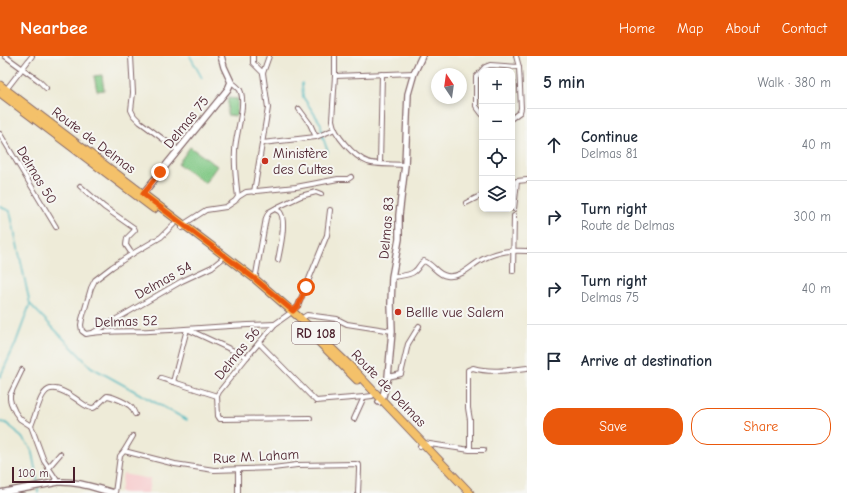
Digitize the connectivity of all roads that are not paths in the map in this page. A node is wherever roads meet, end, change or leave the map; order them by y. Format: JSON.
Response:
{"nodes":[{"id":1,"x":5,"y":56,"type":"edge"},
{"id":2,"x":32,"y":56,"type":"edge"},
{"id":3,"x":131,"y":56,"type":"edge"},
{"id":4,"x":221,"y":56,"type":"edge"},
{"id":5,"x":253,"y":56,"type":"edge"},
{"id":6,"x":269,"y":56,"type":"edge"},
{"id":7,"x":335,"y":56,"type":"edge"},
{"id":8,"x":422,"y":56,"type":"edge"},
{"id":9,"x":516,"y":56,"type":"edge"},
{"id":10,"x":519,"y":67,"type":"junction"},
{"id":11,"x":22,"y":68,"type":"junction"},
{"id":12,"x":263,"y":73,"type":"junction"},
{"id":13,"x":382,"y":74,"type":"junction"},
{"id":14,"x":414,"y":74,"type":"junction"},
{"id":15,"x":335,"y":76,"type":"junction"},
{"id":16,"x":231,"y":82,"type":"junction"},
{"id":17,"x":0,"y":85,"type":"edge"},
{"id":18,"x":46,"y":88,"type":"dead end"},
{"id":19,"x":3,"y":93,"type":"edge"},
{"id":20,"x":300,"y":109,"type":"dead end"},
{"id":21,"x":479,"y":110,"type":"edge"},
{"id":22,"x":515,"y":116,"type":"edge"},
{"id":23,"x":335,"y":129,"type":"junction"},
{"id":24,"x":0,"y":134,"type":"edge"},
{"id":25,"x":316,"y":137,"type":"junction"},
{"id":26,"x":262,"y":143,"type":"junction"},
{"id":27,"x":178,"y":150,"type":"junction"},
{"id":28,"x":380,"y":164,"type":"junction"},
{"id":29,"x":406,"y":165,"type":"junction"},
{"id":30,"x":351,"y":177,"type":"dead end"},
{"id":31,"x":527,"y":180,"type":"edge"},
{"id":32,"x":517,"y":181,"type":"joint"},
{"id":33,"x":80,"y":186,"type":"dead end"},
{"id":34,"x":254,"y":192,"type":"junction"},
{"id":35,"x":321,"y":194,"type":"dead end"},
{"id":36,"x":141,"y":196,"type":"junction"},
{"id":37,"x":479,"y":196,"type":"edge"},
{"id":38,"x":238,"y":197,"type":"junction"},
{"id":39,"x":515,"y":200,"type":"edge"},
{"id":40,"x":466,"y":203,"type":"dead end"},
{"id":41,"x":275,"y":209,"type":"junction"},
{"id":42,"x":330,"y":210,"type":"dead end"},
{"id":43,"x":514,"y":216,"type":"dead end"},
{"id":44,"x":175,"y":223,"type":"junction"},
{"id":45,"x":183,"y":226,"type":"junction"},
{"id":46,"x":56,"y":227,"type":"dead end"},
{"id":47,"x":514,"y":250,"type":"junction"},
{"id":48,"x":527,"y":251,"type":"edge"},
{"id":49,"x":132,"y":254,"type":"junction"},
{"id":50,"x":222,"y":259,"type":"junction"},
{"id":51,"x":278,"y":260,"type":"dead end"},
{"id":52,"x":513,"y":271,"type":"dead end"},
{"id":53,"x":392,"y":277,"type":"junction"},
{"id":54,"x":255,"y":280,"type":"junction"},
{"id":55,"x":291,"y":312,"type":"junction"},
{"id":56,"x":301,"y":319,"type":"junction"},
{"id":57,"x":275,"y":324,"type":"junction"},
{"id":58,"x":419,"y":326,"type":"dead end"},
{"id":59,"x":187,"y":329,"type":"junction"},
{"id":60,"x":392,"y":331,"type":"junction"},
{"id":61,"x":94,"y":332,"type":"junction"},
{"id":62,"x":259,"y":343,"type":"junction"},
{"id":63,"x":247,"y":357,"type":"junction"},
{"id":64,"x":527,"y":368,"type":"edge"},
{"id":65,"x":22,"y":370,"type":"dead end"},
{"id":66,"x":388,"y":377,"type":"junction"},
{"id":67,"x":161,"y":378,"type":"dead end"},
{"id":68,"x":173,"y":382,"type":"junction"},
{"id":69,"x":217,"y":396,"type":"junction"},
{"id":70,"x":372,"y":396,"type":"junction"},
{"id":71,"x":364,"y":397,"type":"junction"},
{"id":72,"x":380,"y":401,"type":"junction"},
{"id":73,"x":135,"y":414,"type":"dead end"},
{"id":74,"x":310,"y":418,"type":"dead end"},
{"id":75,"x":354,"y":419,"type":"dead end"},
{"id":76,"x":31,"y":426,"type":"junction"},
{"id":77,"x":133,"y":436,"type":"dead end"},
{"id":78,"x":422,"y":444,"type":"junction"},
{"id":79,"x":470,"y":450,"type":"junction"},
{"id":80,"x":484,"y":450,"type":"dead end"},
{"id":81,"x":124,"y":451,"type":"junction"},
{"id":82,"x":60,"y":454,"type":"dead end"},
{"id":83,"x":48,"y":468,"type":"junction"},
{"id":84,"x":238,"y":470,"type":"junction"},
{"id":85,"x":58,"y":482,"type":"junction"},
{"id":86,"x":0,"y":493,"type":"edge"},
{"id":87,"x":115,"y":493,"type":"edge"},
{"id":88,"x":238,"y":493,"type":"edge"},
{"id":89,"x":358,"y":493,"type":"edge"},
{"id":90,"x":465,"y":493,"type":"edge"},
{"id":91,"x":470,"y":493,"type":"edge"}],
"edges":[{"from":1,"to":11,"type":"street"},
{"from":2,"to":11,"type":"street"},
{"from":3,"to":27,"type":"street"},
{"from":4,"to":16,"type":"street"},
{"from":5,"to":12,"type":"street"},
{"from":6,"to":12,"type":"street"},
{"from":7,"to":15,"type":"street"},
{"from":8,"to":14,"type":"street","name":"Delmas 83"},
{"from":9,"to":10,"type":"street"},
{"from":10,"to":21,"type":"street"},
{"from":10,"to":22,"type":"street"},
{"from":11,"to":18,"type":"street"},
{"from":11,"to":19,"type":"street"},
{"from":12,"to":26,"type":"street"},
{"from":13,"to":14,"type":"street"},
{"from":13,"to":15,"type":"street"},
{"from":13,"to":28,"type":"street"},
{"from":14,"to":29,"type":"street","name":"Delmas 83"},
{"from":15,"to":23,"type":"street"},
{"from":16,"to":27,"type":"street","name":"Delmas 75"},
{"from":16,"to":38,"type":"street"},
{"from":17,"to":19,"type":"main road","name":"Route de Delmas","number":"RD 108"},
{"from":19,"to":36,"type":"main road","name":"Route de Delmas","number":"RD 108"},
{"from":20,"to":25,"type":"street"},
{"from":23,"to":25,"type":"street"},
{"from":23,"to":28,"type":"street"},
{"from":24,"to":46,"type":"street","name":"Delmas 50"},
{"from":25,"to":26,"type":"street"},
{"from":26,"to":34,"type":"street"},
{"from":27,"to":36,"type":"street","name":"Delmas 75"},
{"from":28,"to":29,"type":"street"},
{"from":29,"to":53,"type":"street","name":"Delmas 83"},
{"from":30,"to":34,"type":"street"},
{"from":31,"to":32,"type":"street"},
{"from":32,"to":39,"type":"street"},
{"from":33,"to":49,"type":"street"},
{"from":34,"to":38,"type":"street"},
{"from":35,"to":41,"type":"street"},
{"from":36,"to":44,"type":"main road","name":"Route de Delmas","number":"RD 108"},
{"from":36,"to":45,"type":"main road","name":"Route de Delmas","number":"RD 108"},
{"from":37,"to":40,"type":"street"},
{"from":38,"to":45,"type":"street"},
{"from":41,"to":51,"type":"street"},
{"from":41,"to":54,"type":"street"},
{"from":42,"to":55,"type":"street"},
{"from":43,"to":47,"type":"street"},
{"from":44,"to":45,"type":"main road","name":"Route de Delmas","number":"RD 108"},
{"from":44,"to":49,"type":"street","name":"Delmas 52"},
{"from":45,"to":50,"type":"main road","name":"Route de Delmas","number":"RD 108"},
{"from":45,"to":54,"type":"main road","name":"Route de Delmas","number":"RD 108"},
{"from":47,"to":48,"type":"street"},
{"from":47,"to":52,"type":"street"},
{"from":47,"to":53,"type":"street"},
{"from":49,"to":61,"type":"street","name":"Delmas 52"},
{"from":50,"to":54,"type":"main road","name":"Route de Delmas","number":"RD 108"},
{"from":50,"to":61,"type":"street","name":"Delmas 54"},
{"from":53,"to":60,"type":"street","name":"Delmas 83"},
{"from":54,"to":55,"type":"main road","name":"Route de Delmas","number":"RD 108"},
{"from":55,"to":56,"type":"main road","name":"Route de Delmas","number":"RD 108"},
{"from":55,"to":57,"type":"street","name":"Delmas 56"},
{"from":55,"to":70,"type":"main road","name":"Route de Delmas","number":"RD 108"},
{"from":56,"to":60,"type":"street"},
{"from":56,"to":72,"type":"main road","name":"Route de Delmas","number":"RD 108"},
{"from":57,"to":59,"type":"street","name":"Delmas 52"},
{"from":57,"to":62,"type":"street","name":"Delmas 56"},
{"from":58,"to":66,"type":"street"},
{"from":59,"to":61,"type":"street","name":"Delmas 52"},
{"from":59,"to":63,"type":"street"},
{"from":59,"to":68,"type":"street"},
{"from":60,"to":66,"type":"street","name":"Delmas 83"},
{"from":62,"to":63,"type":"street","name":"Delmas 56"},
{"from":62,"to":71,"type":"street"},
{"from":63,"to":69,"type":"street","name":"Delmas 56"},
{"from":64,"to":79,"type":"street"},
{"from":65,"to":76,"type":"street"},
{"from":66,"to":72,"type":"street","name":"Delmas 83"},
{"from":67,"to":68,"type":"street"},
{"from":68,"to":69,"type":"street"},
{"from":69,"to":74,"type":"street","name":"Delmas 56"},
{"from":70,"to":71,"type":"street"},
{"from":70,"to":72,"type":"main road","name":"Route de Delmas","number":"RD 108"},
{"from":71,"to":75,"type":"street"},
{"from":72,"to":78,"type":"main road","name":"Route de Delmas","number":"RD 108"},
{"from":73,"to":76,"type":"street"},
{"from":76,"to":83,"type":"street"},
{"from":77,"to":81,"type":"street"},
{"from":78,"to":79,"type":"street"},
{"from":78,"to":90,"type":"main road","name":"Route de Delmas","number":"RD 108"},
{"from":78,"to":91,"type":"main road","name":"Route de Delmas","number":"RD 108"},
{"from":79,"to":80,"type":"street"},
{"from":81,"to":84,"type":"street","name":"Rue M. Laham"},
{"from":81,"to":87,"type":"street"},
{"from":82,"to":83,"type":"street"},
{"from":83,"to":85,"type":"street"},
{"from":84,"to":88,"type":"street"},
{"from":84,"to":89,"type":"street","name":"Rue M. Laham"},
{"from":85,"to":86,"type":"street"},
{"from":85,"to":87,"type":"street"}]}
